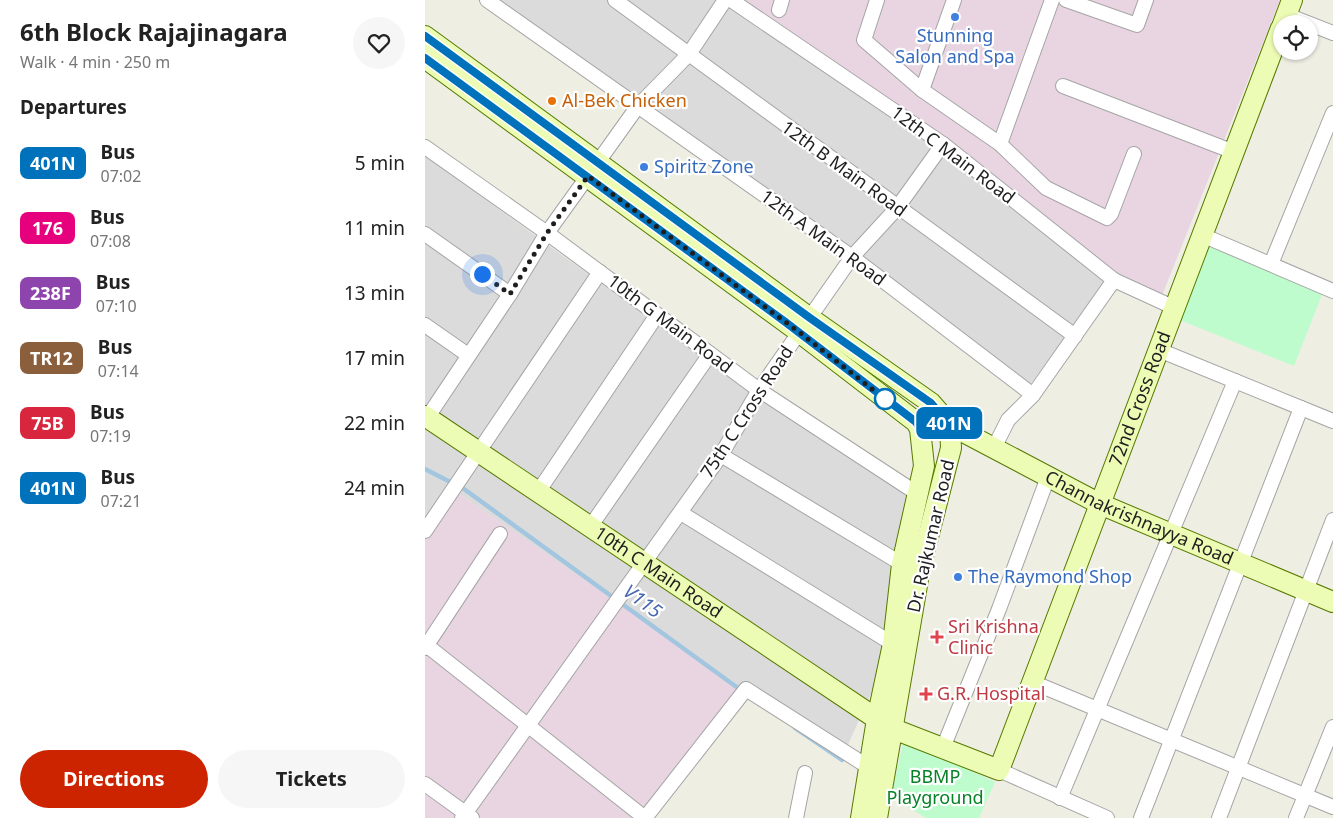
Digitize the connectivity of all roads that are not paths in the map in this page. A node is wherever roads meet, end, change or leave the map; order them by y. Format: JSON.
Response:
{"nodes":[{"id":1,"x":487,"y":0,"type":"edge"},
{"id":2,"x":615,"y":0,"type":"edge"},
{"id":3,"x":725,"y":0,"type":"edge"},
{"id":4,"x":731,"y":0,"type":"edge"},
{"id":5,"x":877,"y":0,"type":"edge"},
{"id":6,"x":954,"y":0,"type":"edge"},
{"id":7,"x":1052,"y":0,"type":"edge"},
{"id":8,"x":1066,"y":0,"type":"edge"},
{"id":9,"x":1146,"y":0,"type":"edge"},
{"id":10,"x":1318,"y":28,"type":"edge"},
{"id":11,"x":1333,"y":33,"type":"edge"},
{"id":12,"x":425,"y":36,"type":"edge"},
{"id":13,"x":1273,"y":51,"type":"edge"},
{"id":14,"x":689,"y":54,"type":"junction"},
{"id":15,"x":425,"y":58,"type":"edge"},
{"id":16,"x":1063,"y":86,"type":"dead end"},
{"id":17,"x":922,"y":90,"type":"junction"},
{"id":18,"x":638,"y":106,"type":"junction"},
{"id":19,"x":1333,"y":114,"type":"edge"},
{"id":20,"x":943,"y":144,"type":"junction"},
{"id":21,"x":1000,"y":144,"type":"junction"},
{"id":22,"x":425,"y":147,"type":"edge"},
{"id":23,"x":1234,"y":152,"type":"junction"},
{"id":24,"x":1134,"y":154,"type":"dead end"},
{"id":25,"x":593,"y":169,"type":"junction"},
{"id":26,"x":897,"y":208,"type":"junction"},
{"id":27,"x":547,"y":233,"type":"junction"},
{"id":28,"x":425,"y":234,"type":"edge"},
{"id":29,"x":1203,"y":235,"type":"junction"},
{"id":30,"x":852,"y":257,"type":"junction"},
{"id":31,"x":1271,"y":264,"type":"junction"},
{"id":32,"x":600,"y":272,"type":"junction"},
{"id":33,"x":1114,"y":280,"type":"junction"},
{"id":34,"x":1333,"y":291,"type":"edge"},
{"id":35,"x":510,"y":294,"type":"junction"},
{"id":36,"x":1175,"y":308,"type":"junction"},
{"id":37,"x":657,"y":315,"type":"junction"},
{"id":38,"x":425,"y":325,"type":"edge"},
{"id":39,"x":804,"y":325,"type":"junction"},
{"id":40,"x":1075,"y":336,"type":"junction"},
{"id":41,"x":1159,"y":350,"type":"junction"},
{"id":42,"x":710,"y":354,"type":"junction"},
{"id":43,"x":468,"y":356,"type":"junction"},
{"id":44,"x":1235,"y":381,"type":"junction"},
{"id":45,"x":759,"y":390,"type":"junction"},
{"id":46,"x":1033,"y":395,"type":"junction"},
{"id":47,"x":1301,"y":408,"type":"junction"},
{"id":48,"x":426,"y":417,"type":"edge"},
{"id":49,"x":1333,"y":421,"type":"edge"},
{"id":50,"x":950,"y":425,"type":"junction"},
{"id":51,"x":920,"y":429,"type":"junction"},
{"id":52,"x":993,"y":448,"type":"junction"},
{"id":53,"x":478,"y":451,"type":"junction"},
{"id":54,"x":721,"y":455,"type":"junction"},
{"id":55,"x":1048,"y":477,"type":"junction"},
{"id":56,"x":539,"y":492,"type":"junction"},
{"id":57,"x":919,"y":494,"type":"junction"},
{"id":58,"x":1100,"y":504,"type":"junction"},
{"id":59,"x":681,"y":513,"type":"junction"},
{"id":60,"x":1333,"y":520,"type":"edge"},
{"id":61,"x":590,"y":527,"type":"junction"},
{"id":62,"x":426,"y":528,"type":"edge"},
{"id":63,"x":1171,"y":533,"type":"junction"},
{"id":64,"x":500,"y":534,"type":"dead end"},
{"id":65,"x":644,"y":563,"type":"junction"},
{"id":66,"x":1241,"y":563,"type":"junction"},
{"id":67,"x":902,"y":564,"type":"junction"},
{"id":68,"x":1306,"y":590,"type":"junction"},
{"id":69,"x":1333,"y":602,"type":"edge"},
{"id":70,"x":893,"y":644,"type":"junction"},
{"id":71,"x":426,"y":646,"type":"edge"},
{"id":72,"x":1033,"y":682,"type":"junction"},
{"id":73,"x":1097,"y":709,"type":"junction"},
{"id":74,"x":884,"y":724,"type":"junction"},
{"id":75,"x":529,"y":725,"type":"junction"},
{"id":76,"x":1333,"y":727,"type":"edge"},
{"id":77,"x":1171,"y":740,"type":"junction"},
{"id":78,"x":943,"y":748,"type":"junction"},
{"id":79,"x":870,"y":768,"type":"junction"},
{"id":80,"x":1238,"y":768,"type":"junction"},
{"id":81,"x":999,"y":770,"type":"junction"},
{"id":82,"x":805,"y":773,"type":"dead end"},
{"id":83,"x":425,"y":784,"type":"edge"},
{"id":84,"x":1305,"y":796,"type":"junction"},
{"id":85,"x":1060,"y":798,"type":"junction"},
{"id":86,"x":1333,"y":807,"type":"edge"},
{"id":87,"x":466,"y":817,"type":"edge"},
{"id":88,"x":645,"y":818,"type":"edge"},
{"id":89,"x":796,"y":818,"type":"edge"},
{"id":90,"x":861,"y":818,"type":"edge"},
{"id":91,"x":877,"y":818,"type":"edge"},
{"id":92,"x":1107,"y":818,"type":"edge"},
{"id":93,"x":1141,"y":818,"type":"edge"},
{"id":94,"x":1219,"y":818,"type":"edge"},
{"id":95,"x":1296,"y":818,"type":"edge"}],
"edges":[{"from":1,"to":18,"type":"street","name":"12th A Main Road"},
{"from":2,"to":14,"type":"street","name":"12th B Main Road"},
{"from":3,"to":14,"type":"street"},
{"from":4,"to":20,"type":"street","name":"12th C Main Road"},
{"from":5,"to":17,"type":"street"},
{"from":6,"to":17,"type":"street"},
{"from":7,"to":21,"type":"street"},
{"from":8,"to":9,"type":"street"},
{"from":10,"to":11,"type":"street"},
{"from":12,"to":25,"type":"street"},
{"from":13,"to":23,"type":"street","name":"72nd Cross Road"},
{"from":14,"to":18,"type":"street"},
{"from":14,"to":26,"type":"street","name":"12th B Main Road"},
{"from":15,"to":25,"type":"street"},
{"from":16,"to":23,"type":"street"},
{"from":17,"to":21,"type":"street"},
{"from":18,"to":25,"type":"street"},
{"from":18,"to":30,"type":"street","name":"12th A Main Road"},
{"from":19,"to":31,"type":"street"},
{"from":20,"to":26,"type":"street","name":"75th C Cross Road"},
{"from":20,"to":33,"type":"street","name":"12th C Main Road"},
{"from":21,"to":24,"type":"street"},
{"from":22,"to":27,"type":"street","name":"10th G Main Road"},
{"from":23,"to":29,"type":"street","name":"72nd Cross Road"},
{"from":25,"to":27,"type":"street"},
{"from":25,"to":39,"type":"street"},
{"from":26,"to":30,"type":"street","name":"75th C Cross Road"},
{"from":26,"to":40,"type":"street","name":"12th B Main Road"},
{"from":27,"to":32,"type":"street","name":"10th G Main Road"},
{"from":27,"to":35,"type":"street"},
{"from":28,"to":35,"type":"street"},
{"from":29,"to":31,"type":"street"},
{"from":29,"to":36,"type":"street","name":"72nd Cross Road"},
{"from":30,"to":39,"type":"street","name":"75th C Cross Road"},
{"from":30,"to":46,"type":"street","name":"12th A Main Road"},
{"from":31,"to":34,"type":"street"},
{"from":32,"to":37,"type":"street","name":"10th G Main Road"},
{"from":32,"to":53,"type":"street"},
{"from":33,"to":36,"type":"street","name":"12th C Main Road"},
{"from":33,"to":40,"type":"street"},
{"from":35,"to":43,"type":"street"},
{"from":36,"to":41,"type":"street","name":"72nd Cross Road"},
{"from":37,"to":42,"type":"street","name":"10th G Main Road"},
{"from":37,"to":56,"type":"street"},
{"from":38,"to":43,"type":"street"},
{"from":39,"to":45,"type":"street","name":"75th C Cross Road"},
{"from":39,"to":50,"type":"street"},
{"from":39,"to":51,"type":"street"},
{"from":40,"to":46,"type":"street"},
{"from":41,"to":44,"type":"street"},
{"from":41,"to":58,"type":"street","name":"72nd Cross Road"},
{"from":42,"to":45,"type":"street","name":"10th G Main Road"},
{"from":42,"to":61,"type":"street"},
{"from":43,"to":48,"type":"street"},
{"from":44,"to":47,"type":"street"},
{"from":44,"to":63,"type":"street"},
{"from":45,"to":54,"type":"street","name":"75th C Cross Road"},
{"from":45,"to":57,"type":"street","name":"10th G Main Road"},
{"from":46,"to":52,"type":"street"},
{"from":47,"to":49,"type":"street"},
{"from":47,"to":66,"type":"street"},
{"from":48,"to":53,"type":"street","name":"10th C Main Road"},
{"from":50,"to":51,"type":"street"},
{"from":50,"to":52,"type":"street","name":"Channakrishnayya Road"},
{"from":50,"to":74,"type":"street","name":"Dr. Rajkumar Road"},
{"from":51,"to":57,"type":"street","name":"Dr. Rajkumar Road"},
{"from":52,"to":55,"type":"street","name":"Channakrishnayya Road"},
{"from":53,"to":56,"type":"street","name":"10th C Main Road"},
{"from":53,"to":62,"type":"street"},
{"from":54,"to":59,"type":"street","name":"75th C Cross Road"},
{"from":54,"to":67,"type":"street"},
{"from":55,"to":58,"type":"street","name":"Channakrishnayya Road"},
{"from":55,"to":78,"type":"street"},
{"from":56,"to":61,"type":"street","name":"10th C Main Road"},
{"from":57,"to":67,"type":"street","name":"Dr. Rajkumar Road"},
{"from":58,"to":63,"type":"street","name":"Channakrishnayya Road"},
{"from":58,"to":72,"type":"street","name":"72nd Cross Road"},
{"from":59,"to":65,"type":"street","name":"75th C Cross Road"},
{"from":59,"to":70,"type":"street"},
{"from":60,"to":68,"type":"street"},
{"from":61,"to":65,"type":"street","name":"10th C Main Road"},
{"from":63,"to":66,"type":"street","name":"Channakrishnayya Road"},
{"from":63,"to":73,"type":"street"},
{"from":64,"to":71,"type":"street"},
{"from":65,"to":74,"type":"street","name":"10th C Main Road"},
{"from":65,"to":75,"type":"street","name":"75th C Cross Road"},
{"from":66,"to":68,"type":"street","name":"Channakrishnayya Road"},
{"from":66,"to":77,"type":"street"},
{"from":67,"to":70,"type":"street","name":"Dr. Rajkumar Road"},
{"from":68,"to":69,"type":"street","name":"Channakrishnayya Road"},
{"from":68,"to":80,"type":"street"},
{"from":70,"to":74,"type":"street","name":"Dr. Rajkumar Road"},
{"from":71,"to":75,"type":"street"},
{"from":72,"to":73,"type":"street"},
{"from":72,"to":81,"type":"street","name":"72nd Cross Road"},
{"from":73,"to":77,"type":"street"},
{"from":73,"to":85,"type":"street"},
{"from":74,"to":78,"type":"street","name":"10th C Main Road"},
{"from":74,"to":79,"type":"street","name":"Dr. Rajkumar Road"},
{"from":74,"to":91,"type":"street","name":"Dr. Rajkumar Road"},
{"from":75,"to":87,"type":"street","name":"75th C Cross Road"},
{"from":75,"to":88,"type":"street"},
{"from":76,"to":84,"type":"street"},
{"from":77,"to":80,"type":"street"},
{"from":77,"to":93,"type":"street"},
{"from":78,"to":81,"type":"street","name":"10th C Main Road"},
{"from":79,"to":88,"type":"street"},
{"from":79,"to":90,"type":"street","name":"Dr. Rajkumar Road"},
{"from":80,"to":84,"type":"street"},
{"from":80,"to":94,"type":"street"},
{"from":81,"to":85,"type":"street"},
{"from":82,"to":89,"type":"street"},
{"from":83,"to":87,"type":"street"},
{"from":84,"to":86,"type":"street"},
{"from":84,"to":95,"type":"street"},
{"from":85,"to":92,"type":"street"}]}
